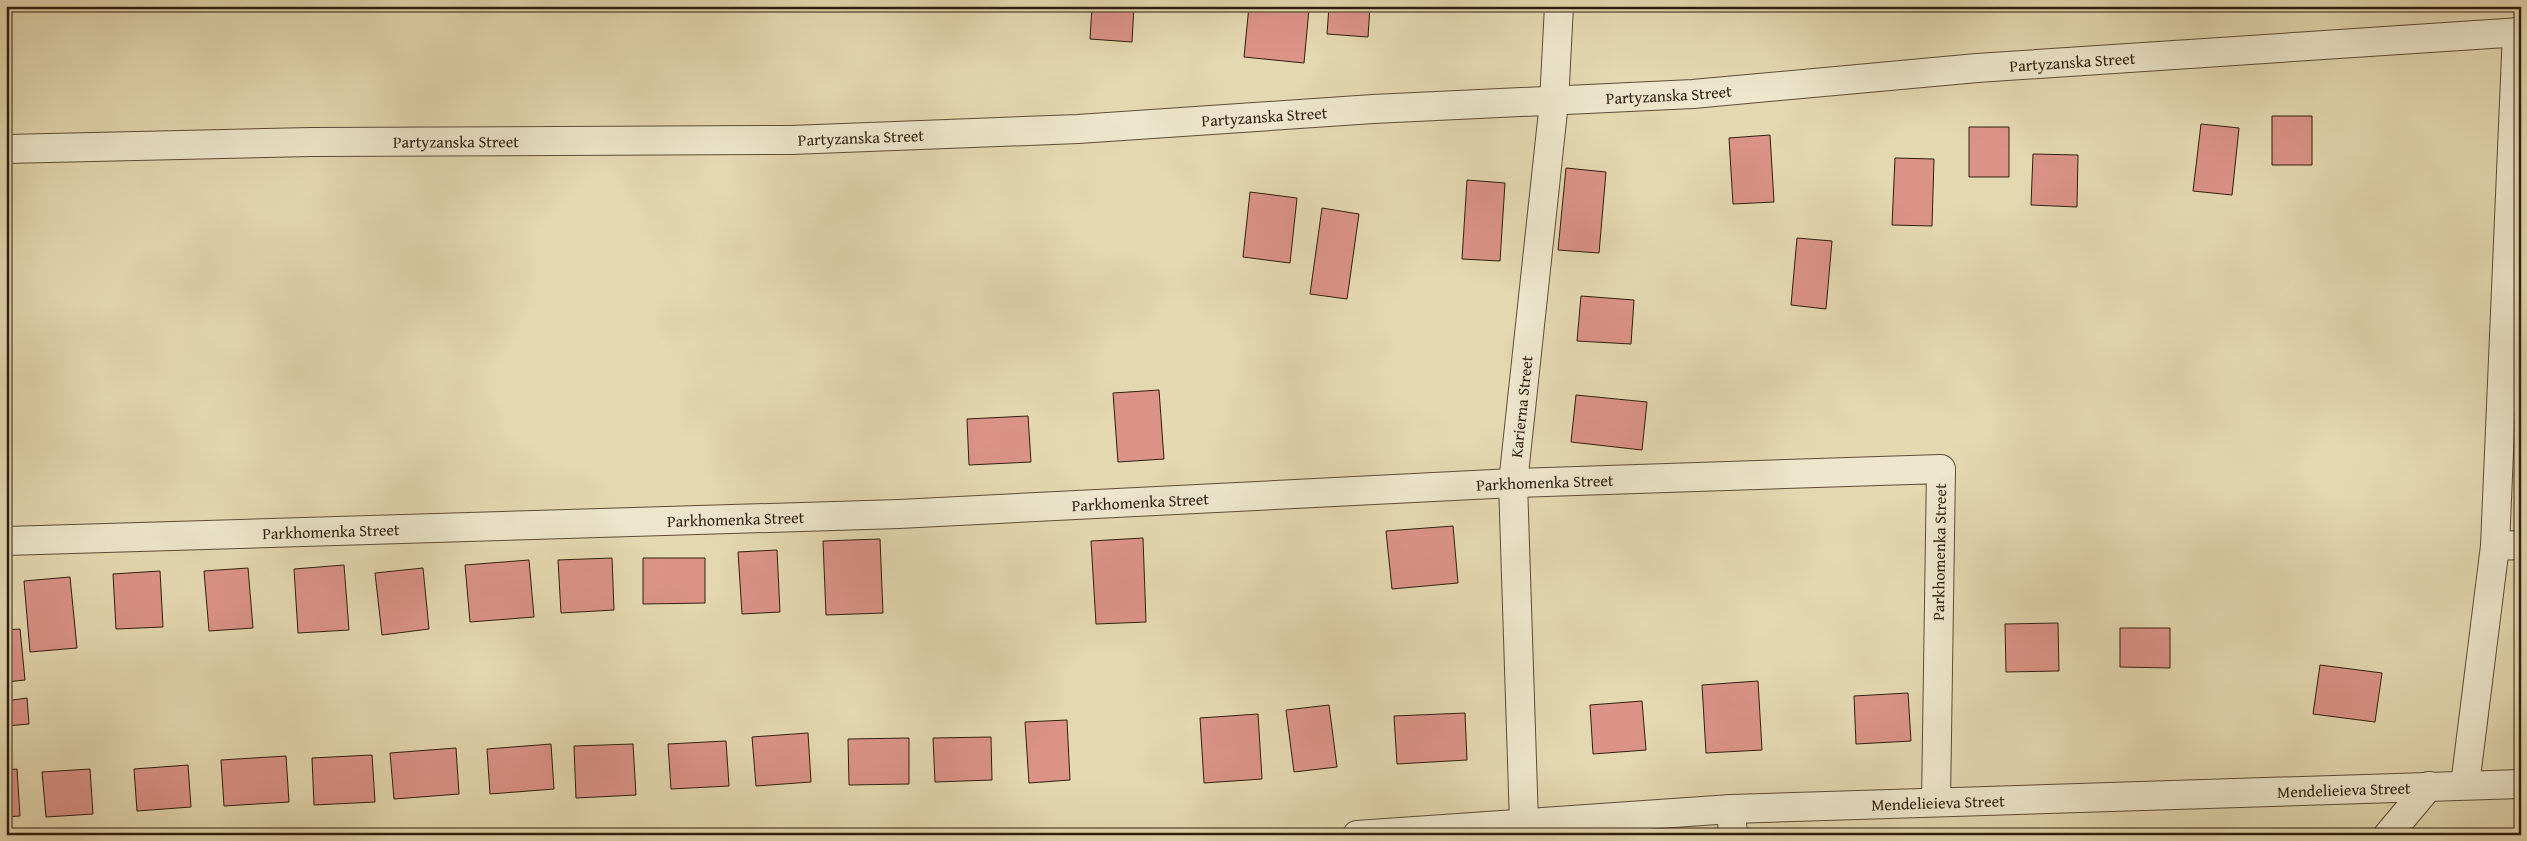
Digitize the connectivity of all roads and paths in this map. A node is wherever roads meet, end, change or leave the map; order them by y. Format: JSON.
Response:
{"nodes":[{"id":1,"x":1558,"y":6,"type":"edge"},
{"id":2,"x":2519,"y":32,"type":"edge"},
{"id":3,"x":1554,"y":102,"type":"junction"},
{"id":4,"x":6,"y":149,"type":"edge"},
{"id":5,"x":1513,"y":484,"type":"junction"},
{"id":6,"x":6,"y":541,"type":"edge"},
{"id":7,"x":2508,"y":546,"type":"edge"},
{"id":8,"x":2521,"y":784,"type":"edge"},
{"id":9,"x":2465,"y":785,"type":"junction"},
{"id":10,"x":2429,"y":786,"type":"junction"},
{"id":11,"x":1936,"y":802,"type":"junction"},
{"id":12,"x":1732,"y":822,"type":"edge"},
{"id":13,"x":1521,"y":829,"type":"edge"},
{"id":14,"x":1357,"y":835,"type":"edge"},
{"id":15,"x":2388,"y":835,"type":"edge"}],
"edges":[{"from":1,"to":3,"type":"street","name":"Karierna Street"},
{"from":2,"to":3,"type":"street","name":"Partyzanska Street"},
{"from":2,"to":7,"type":"street"},
{"from":3,"to":4,"type":"street","name":"Partyzanska Street"},
{"from":3,"to":5,"type":"street","name":"Karierna Street"},
{"from":5,"to":6,"type":"street","name":"Parkhomenka Street"},
{"from":5,"to":11,"type":"street","name":"Parkhomenka Street"},
{"from":5,"to":13,"type":"street","name":"Karierna Street"},
{"from":7,"to":9,"type":"street"},
{"from":8,"to":9,"type":"street","name":"Mendelieieva Street"},
{"from":9,"to":10,"type":"street","name":"Mendelieieva Street"},
{"from":10,"to":11,"type":"street","name":"Mendelieieva Street"},
{"from":10,"to":15,"type":"street"},
{"from":11,"to":12,"type":"street","name":"Mendelieieva Street"},
{"from":12,"to":13,"type":"street","name":"Mendelieieva Street"},
{"from":13,"to":14,"type":"street","name":"Mendelieieva Street"}]}
